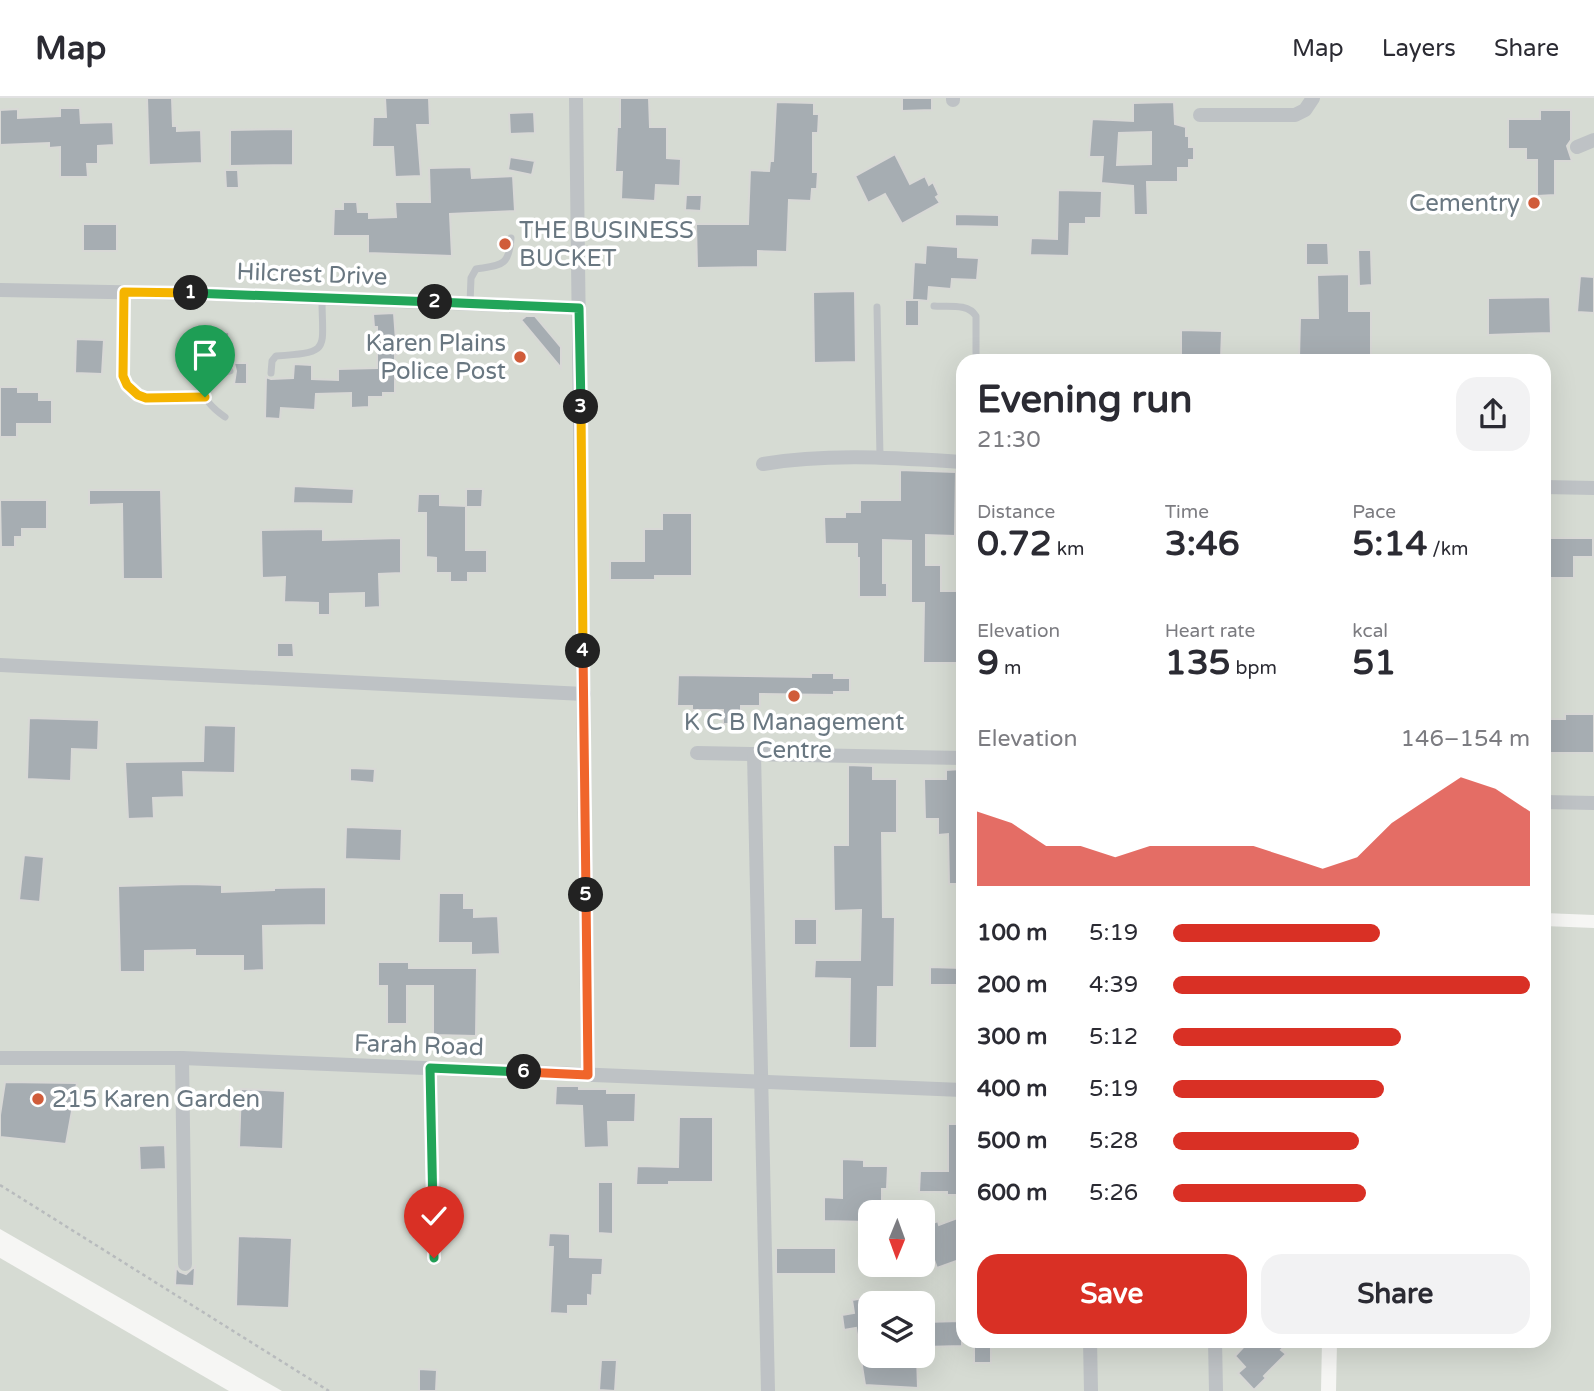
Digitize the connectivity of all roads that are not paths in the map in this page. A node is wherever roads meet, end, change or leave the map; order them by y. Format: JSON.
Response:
{"nodes":[{"id":1,"x":576,"y":98,"type":"edge"},
{"id":2,"x":1313,"y":98,"type":"edge"},
{"id":3,"x":1200,"y":115,"type":"dead end"},
{"id":4,"x":1594,"y":141,"type":"edge"},
{"id":5,"x":1577,"y":147,"type":"dead end"},
{"id":6,"x":511,"y":238,"type":"dead end"},
{"id":7,"x":0,"y":290,"type":"edge"},
{"id":8,"x":124,"y":292,"type":"junction"},
{"id":9,"x":321,"y":298,"type":"junction"},
{"id":10,"x":470,"y":303,"type":"junction"},
{"id":11,"x":934,"y":306,"type":"dead end"},
{"id":12,"x":877,"y":307,"type":"dead end"},
{"id":13,"x":579,"y":308,"type":"junction"},
{"id":14,"x":976,"y":354,"type":"edge"},
{"id":15,"x":230,"y":371,"type":"dead end"},
{"id":16,"x":271,"y":373,"type":"dead end"},
{"id":17,"x":205,"y":397,"type":"junction"},
{"id":18,"x":225,"y":416,"type":"dead end"},
{"id":19,"x":886,"y":458,"type":"junction"},
{"id":20,"x":956,"y":462,"type":"edge"},
{"id":21,"x":763,"y":464,"type":"dead end"},
{"id":22,"x":1551,"y":487,"type":"edge"},
{"id":23,"x":1594,"y":488,"type":"edge"},
{"id":24,"x":0,"y":664,"type":"edge"},
{"id":25,"x":584,"y":694,"type":"junction"},
{"id":26,"x":697,"y":753,"type":"dead end"},
{"id":27,"x":754,"y":754,"type":"junction"},
{"id":28,"x":956,"y":758,"type":"edge"},
{"id":29,"x":1551,"y":802,"type":"edge"},
{"id":30,"x":1594,"y":803,"type":"edge"},
{"id":31,"x":0,"y":1058,"type":"edge"},
{"id":32,"x":182,"y":1058,"type":"junction"},
{"id":33,"x":430,"y":1068,"type":"junction"},
{"id":34,"x":588,"y":1075,"type":"junction"},
{"id":35,"x":762,"y":1082,"type":"junction"},
{"id":36,"x":956,"y":1090,"type":"edge"},
{"id":37,"x":434,"y":1258,"type":"dead end"},
{"id":38,"x":185,"y":1264,"type":"dead end"},
{"id":39,"x":1090,"y":1348,"type":"edge"},
{"id":40,"x":1215,"y":1348,"type":"edge"},
{"id":41,"x":768,"y":1391,"type":"edge"},
{"id":42,"x":1091,"y":1391,"type":"edge"},
{"id":43,"x":1216,"y":1391,"type":"edge"}],
"edges":[{"from":1,"to":13,"type":"street"},
{"from":2,"to":3,"type":"street"},
{"from":4,"to":5,"type":"street"},
{"from":6,"to":10,"type":"lane"},
{"from":7,"to":8,"type":"street","name":"Hilcrest Drive"},
{"from":8,"to":9,"type":"street","name":"Hilcrest Drive"},
{"from":8,"to":17,"type":"lane"},
{"from":9,"to":10,"type":"street","name":"Hilcrest Drive"},
{"from":9,"to":16,"type":"lane"},
{"from":10,"to":13,"type":"street","name":"Hilcrest Drive"},
{"from":11,"to":14,"type":"lane"},
{"from":12,"to":19,"type":"lane"},
{"from":13,"to":25,"type":"street"},
{"from":15,"to":17,"type":"lane"},
{"from":17,"to":18,"type":"lane"},
{"from":19,"to":20,"type":"street"},
{"from":19,"to":21,"type":"street"},
{"from":22,"to":23,"type":"street"},
{"from":24,"to":25,"type":"street"},
{"from":25,"to":34,"type":"street"},
{"from":26,"to":27,"type":"street"},
{"from":27,"to":28,"type":"street"},
{"from":27,"to":35,"type":"street"},
{"from":29,"to":30,"type":"street"},
{"from":31,"to":32,"type":"street","name":"Farah Road"},
{"from":32,"to":33,"type":"street","name":"Farah Road"},
{"from":32,"to":38,"type":"street"},
{"from":33,"to":34,"type":"street","name":"Farah Road"},
{"from":33,"to":37,"type":"street"},
{"from":34,"to":35,"type":"street","name":"Farah Road"},
{"from":35,"to":36,"type":"street","name":"Farah Road"},
{"from":35,"to":41,"type":"street"},
{"from":39,"to":42,"type":"street"},
{"from":40,"to":43,"type":"street"}]}
